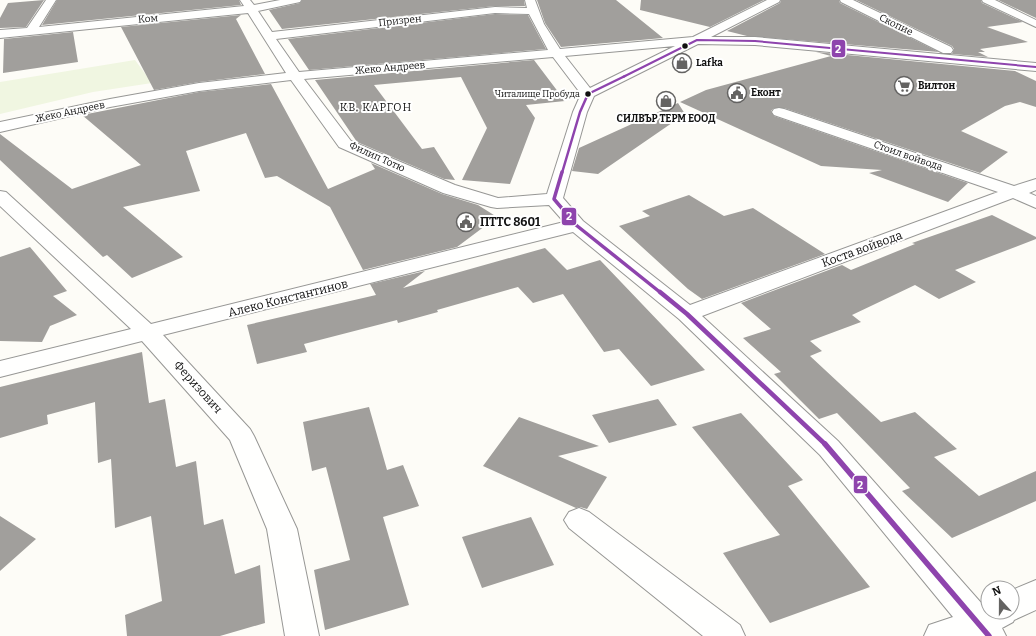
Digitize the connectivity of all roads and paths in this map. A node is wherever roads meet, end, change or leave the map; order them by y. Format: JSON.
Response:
{"nodes":[{"id":1,"x":51,"y":0,"type":"edge"},
{"id":2,"x":296,"y":0,"type":"edge"},
{"id":3,"x":775,"y":0,"type":"edge"},
{"id":4,"x":845,"y":0,"type":"edge"},
{"id":5,"x":987,"y":0,"type":"edge"},
{"id":6,"x":248,"y":5,"type":"edge"},
{"id":7,"x":531,"y":5,"type":"edge"},
{"id":8,"x":1036,"y":24,"type":"edge"},
{"id":9,"x":31,"y":30,"type":"junction"},
{"id":10,"x":0,"y":34,"type":"edge"},
{"id":11,"x":268,"y":36,"type":"junction"},
{"id":12,"x":697,"y":40,"type":"junction"},
{"id":13,"x":947,"y":50,"type":"dead end"},
{"id":14,"x":557,"y":52,"type":"junction"},
{"id":15,"x":1036,"y":67,"type":"edge"},
{"id":16,"x":295,"y":76,"type":"junction"},
{"id":17,"x":588,"y":94,"type":"junction"},
{"id":18,"x":779,"y":112,"type":"dead end"},
{"id":19,"x":0,"y":127,"type":"edge"},
{"id":20,"x":1036,"y":184,"type":"edge"},
{"id":21,"x":1014,"y":192,"type":"junction"},
{"id":22,"x":0,"y":196,"type":"edge"},
{"id":23,"x":554,"y":199,"type":"junction"},
{"id":24,"x":1036,"y":203,"type":"edge"},
{"id":25,"x":576,"y":225,"type":"junction"},
{"id":26,"x":687,"y":314,"type":"junction"},
{"id":27,"x":148,"y":333,"type":"junction"},
{"id":28,"x":0,"y":369,"type":"edge"},
{"id":29,"x":579,"y":520,"type":"dead end"},
{"id":30,"x":1036,"y":594,"type":"edge"},
{"id":31,"x":1020,"y":602,"type":"edge"},
{"id":32,"x":990,"y":624,"type":"edge"},
{"id":33,"x":302,"y":636,"type":"edge"},
{"id":34,"x":728,"y":636,"type":"edge"},
{"id":35,"x":941,"y":636,"type":"edge"}],
"edges":[{"from":1,"to":9,"type":"street"},
{"from":2,"to":6,"type":"street","name":"Ком"},
{"from":3,"to":12,"type":"street","name":"Жеко Андреев"},
{"from":4,"to":13,"type":"street","name":"Скопие"},
{"from":5,"to":8,"type":"street"},
{"from":6,"to":9,"type":"street","name":"Ком"},
{"from":6,"to":11,"type":"street","name":"Филип Тотю"},
{"from":7,"to":11,"type":"street","name":"Призрен"},
{"from":7,"to":14,"type":"street"},
{"from":9,"to":10,"type":"street","name":"Ком"},
{"from":11,"to":16,"type":"street","name":"Филип Тотю"},
{"from":12,"to":14,"type":"street","name":"Жеко Андреев"},
{"from":12,"to":15,"type":"street"},
{"from":12,"to":17,"type":"street"},
{"from":14,"to":16,"type":"street","name":"Жеко Андреев"},
{"from":14,"to":17,"type":"street"},
{"from":16,"to":19,"type":"street","name":"Жеко Андреев"},
{"from":16,"to":23,"type":"street","name":"Филип Тотю"},
{"from":17,"to":23,"type":"street"},
{"from":18,"to":21,"type":"street","name":"Стоил войвода"},
{"from":20,"to":21,"type":"street","name":"Коста войвода"},
{"from":21,"to":24,"type":"street","name":"Стоил войвода"},
{"from":21,"to":26,"type":"street","name":"Коста войвода"},
{"from":22,"to":27,"type":"street","name":"Феризович"},
{"from":23,"to":25,"type":"street"},
{"from":25,"to":26,"type":"street"},
{"from":25,"to":27,"type":"street","name":"Алеко Константинов"},
{"from":26,"to":32,"type":"street"},
{"from":27,"to":28,"type":"street","name":"Алеко Константинов"},
{"from":27,"to":33,"type":"street","name":"Феризович"},
{"from":29,"to":34,"type":"street"},
{"from":30,"to":31,"type":"street"},
{"from":32,"to":35,"type":"street"}]}
